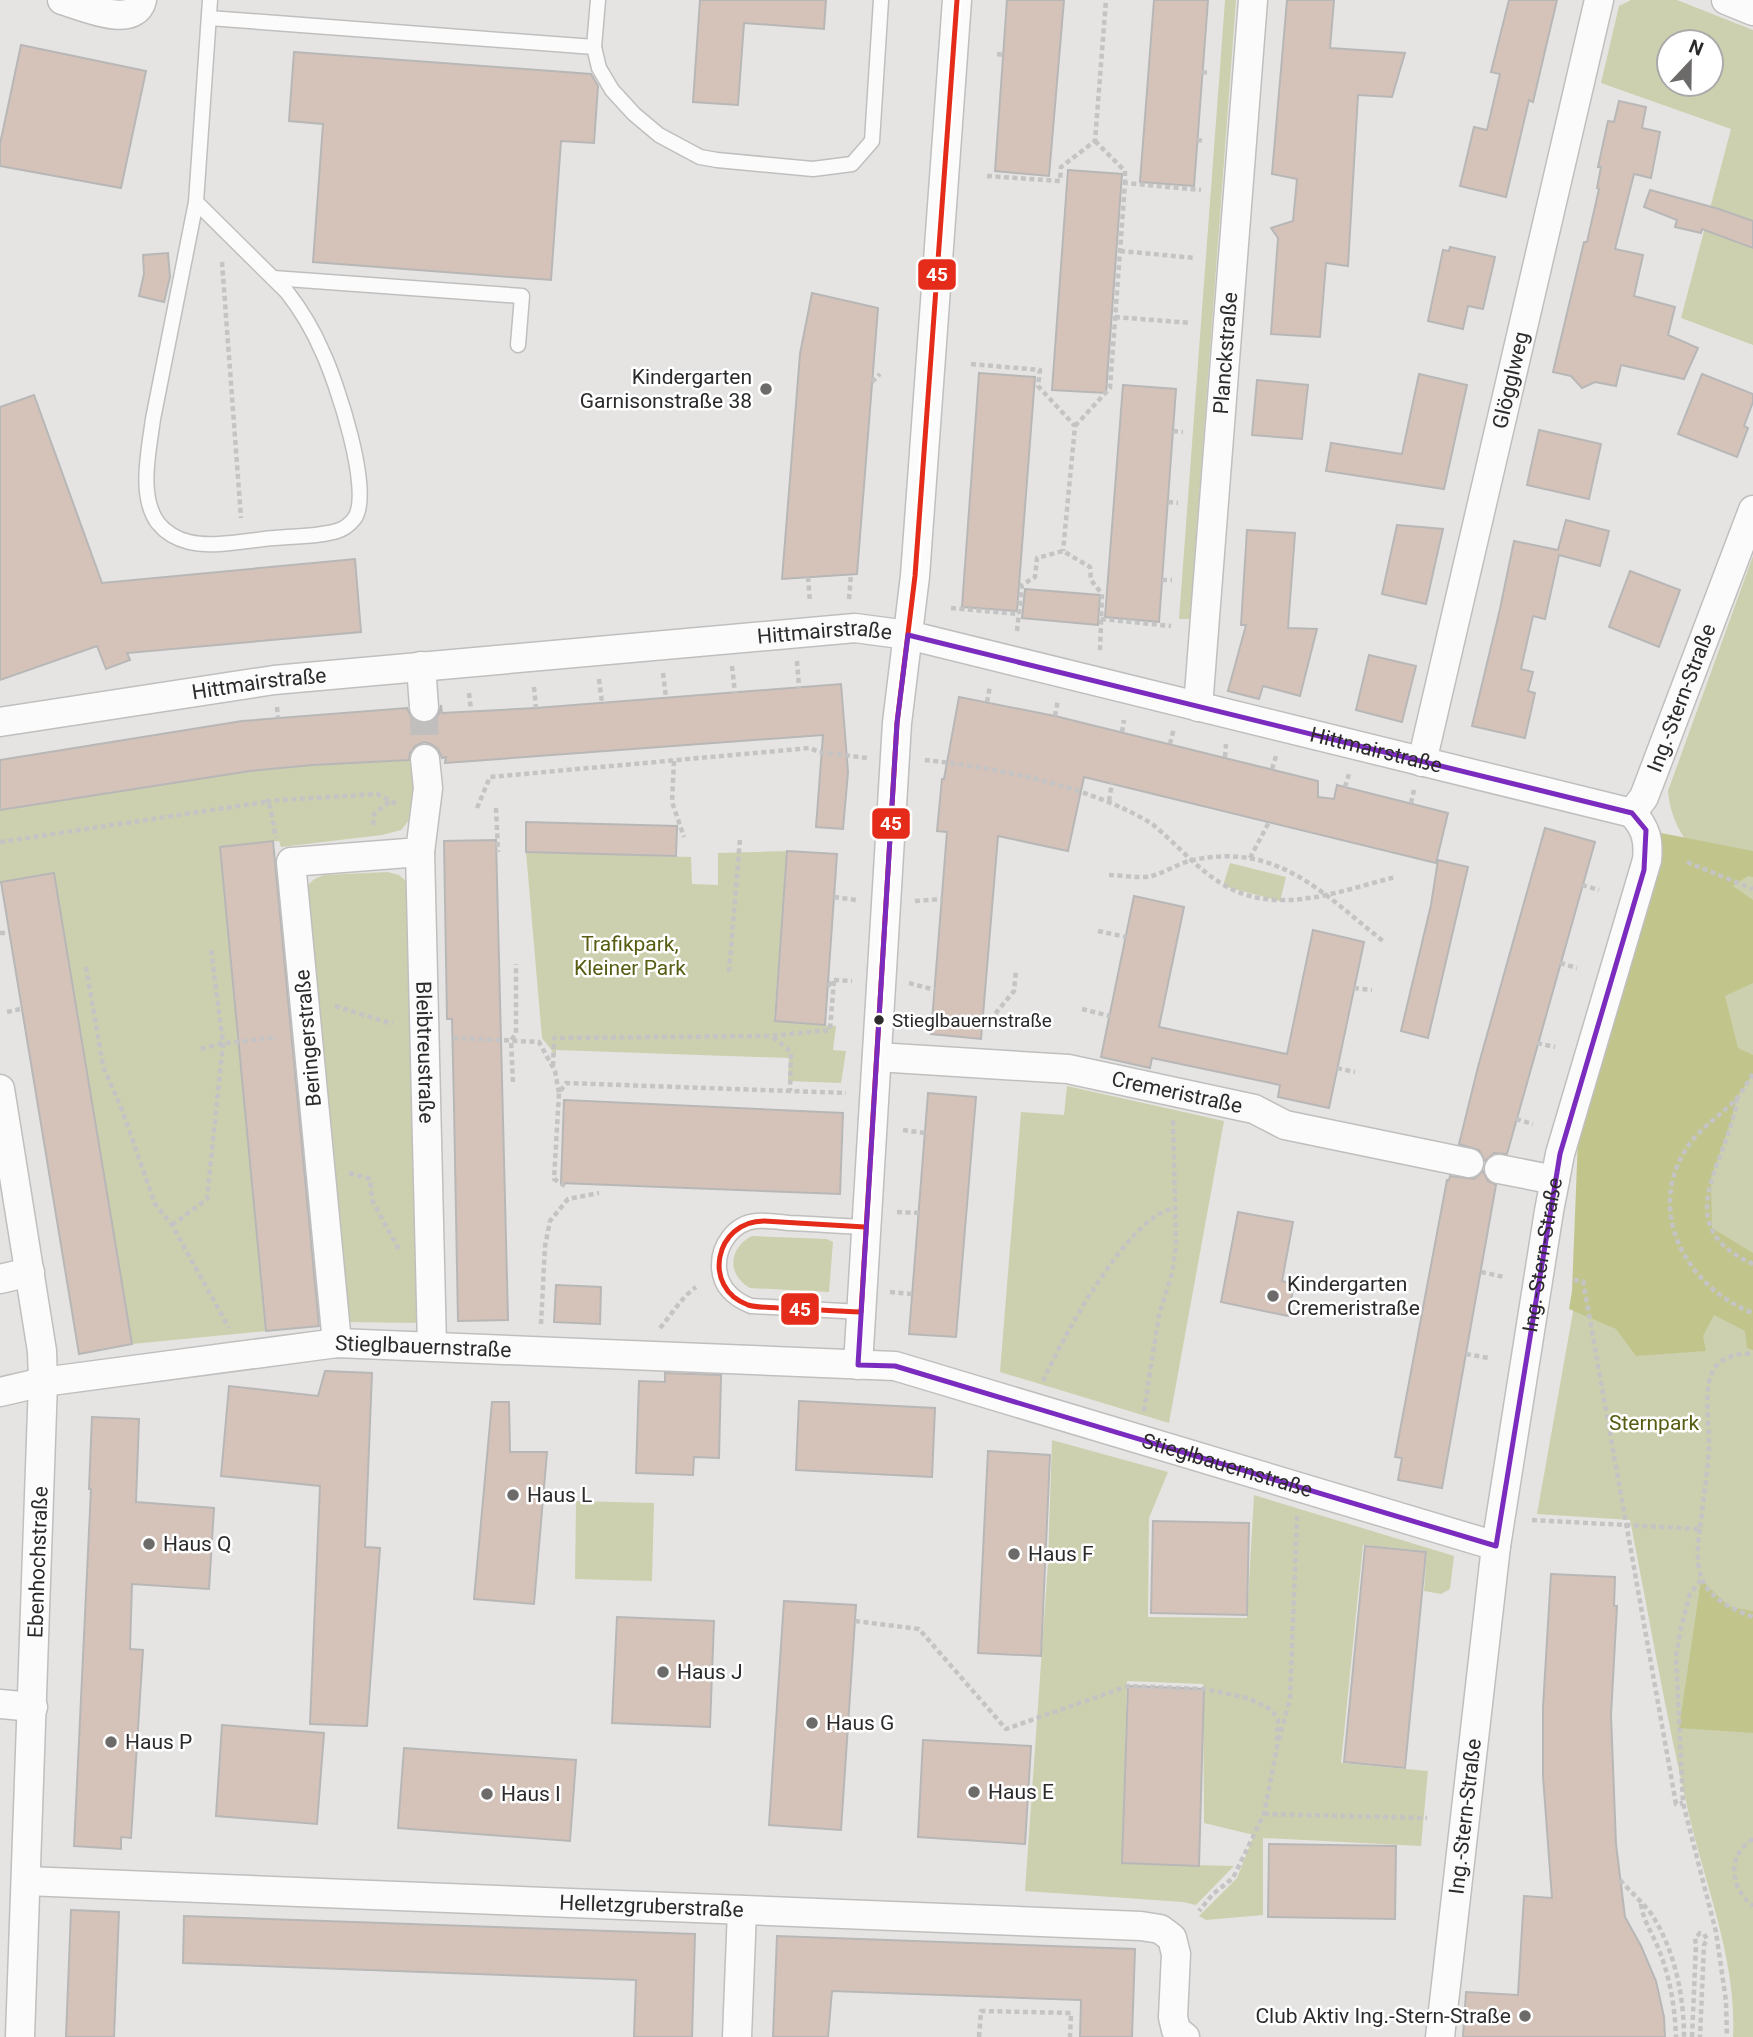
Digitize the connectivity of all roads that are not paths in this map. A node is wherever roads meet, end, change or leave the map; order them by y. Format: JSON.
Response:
{"nodes":[{"id":1,"x":62,"y":0,"type":"edge"},
{"id":2,"x":142,"y":0,"type":"edge"},
{"id":3,"x":210,"y":0,"type":"edge"},
{"id":4,"x":598,"y":0,"type":"edge"},
{"id":5,"x":881,"y":0,"type":"edge"},
{"id":6,"x":957,"y":0,"type":"edge"},
{"id":7,"x":1253,"y":0,"type":"edge"},
{"id":8,"x":1599,"y":0,"type":"edge"},
{"id":9,"x":1726,"y":0,"type":"edge"},
{"id":10,"x":1753,"y":11,"type":"edge"},
{"id":11,"x":209,"y":18,"type":"junction"},
{"id":12,"x":594,"y":47,"type":"junction"},
{"id":13,"x":196,"y":202,"type":"junction"},
{"id":14,"x":273,"y":278,"type":"junction"},
{"id":15,"x":518,"y":345,"type":"dead end"},
{"id":16,"x":1753,"y":510,"type":"edge"},
{"id":17,"x":908,"y":635,"type":"junction"},
{"id":18,"x":421,"y":666,"type":"junction"},
{"id":19,"x":424,"y":706,"type":"tunnel mouth"},
{"id":20,"x":1198,"y":707,"type":"junction"},
{"id":21,"x":0,"y":722,"type":"edge"},
{"id":22,"x":425,"y":758,"type":"tunnel mouth"},
{"id":23,"x":1422,"y":762,"type":"junction"},
{"id":24,"x":1632,"y":813,"type":"junction"},
{"id":25,"x":420,"y":852,"type":"junction"},
{"id":26,"x":877,"y":1058,"type":"junction"},
{"id":27,"x":0,"y":1089,"type":"edge"},
{"id":28,"x":1469,"y":1163,"type":"dead end"},
{"id":29,"x":1499,"y":1169,"type":"dead end"},
{"id":30,"x":1555,"y":1180,"type":"junction"},
{"id":31,"x":865,"y":1227,"type":"junction"},
{"id":32,"x":30,"y":1272,"type":"junction"},
{"id":33,"x":0,"y":1279,"type":"edge"},
{"id":34,"x":861,"y":1312,"type":"junction"},
{"id":35,"x":337,"y":1343,"type":"junction"},
{"id":36,"x":432,"y":1346,"type":"junction"},
{"id":37,"x":858,"y":1365,"type":"junction"},
{"id":38,"x":43,"y":1382,"type":"junction"},
{"id":39,"x":0,"y":1392,"type":"edge"},
{"id":40,"x":1496,"y":1546,"type":"junction"},
{"id":41,"x":0,"y":1704,"type":"edge"},
{"id":42,"x":33,"y":1707,"type":"junction"},
{"id":43,"x":26,"y":1881,"type":"junction"},
{"id":44,"x":742,"y":1910,"type":"junction"},
{"id":45,"x":20,"y":2037,"type":"edge"},
{"id":46,"x":737,"y":2037,"type":"edge"},
{"id":47,"x":1185,"y":2037,"type":"edge"},
{"id":48,"x":1440,"y":2037,"type":"edge"}],
"edges":[{"from":1,"to":2,"type":"street"},
{"from":3,"to":11,"type":"lane"},
{"from":4,"to":12,"type":"lane"},
{"from":5,"to":12,"type":"lane"},
{"from":6,"to":17,"type":"street"},
{"from":7,"to":20,"type":"street","name":"Planckstraße"},
{"from":8,"to":23,"type":"street","name":"Glögglweg"},
{"from":9,"to":10,"type":"street"},
{"from":11,"to":12,"type":"lane"},
{"from":11,"to":13,"type":"lane"},
{"from":13,"to":14,"type":"lane"},
{"from":13,"to":14,"type":"lane"},
{"from":14,"to":15,"type":"lane"},
{"from":16,"to":24,"type":"street","name":"Ing.-Stern-Straße"},
{"from":17,"to":18,"type":"street","name":"Hittmairstraße"},
{"from":17,"to":20,"type":"street","name":"Hittmairstraße"},
{"from":17,"to":26,"type":"street"},
{"from":18,"to":19,"type":"street"},
{"from":18,"to":21,"type":"street","name":"Hittmairstraße"},
{"from":20,"to":23,"type":"street","name":"Hittmairstraße"},
{"from":22,"to":25,"type":"street","name":"Bleibtreustraße"},
{"from":23,"to":24,"type":"street","name":"Hittmairstraße"},
{"from":24,"to":30,"type":"street","name":"Ing.-Stern-Straße"},
{"from":25,"to":35,"type":"street","name":"Beringerstraße"},
{"from":25,"to":36,"type":"street","name":"Bleibtreustraße"},
{"from":26,"to":28,"type":"street","name":"Cremeristraße"},
{"from":26,"to":31,"type":"street"},
{"from":27,"to":32,"type":"street","name":"Ebenhochstraße"},
{"from":29,"to":30,"type":"street"},
{"from":30,"to":40,"type":"street","name":"Ing.-Stern-Straße"},
{"from":31,"to":34,"type":"street"},
{"from":31,"to":34,"type":"lane"},
{"from":32,"to":33,"type":"street"},
{"from":32,"to":38,"type":"street","name":"Ebenhochstraße"},
{"from":34,"to":37,"type":"street"},
{"from":35,"to":36,"type":"street","name":"Stieglbauernstraße"},
{"from":35,"to":38,"type":"street","name":"Stieglbauernstraße"},
{"from":36,"to":37,"type":"street","name":"Stieglbauernstraße"},
{"from":37,"to":40,"type":"street","name":"Stieglbauernstraße"},
{"from":38,"to":39,"type":"street","name":"Stieglbauernstraße"},
{"from":38,"to":42,"type":"street","name":"Ebenhochstraße"},
{"from":40,"to":48,"type":"street","name":"Ing.-Stern-Straße"},
{"from":41,"to":42,"type":"street"},
{"from":42,"to":43,"type":"street","name":"Ebenhochstraße"},
{"from":43,"to":44,"type":"street","name":"Helletzgruberstraße"},
{"from":43,"to":45,"type":"street","name":"Ebenhochstraße"},
{"from":44,"to":46,"type":"street"},
{"from":44,"to":47,"type":"street","name":"Helletzgruberstraße"}]}
